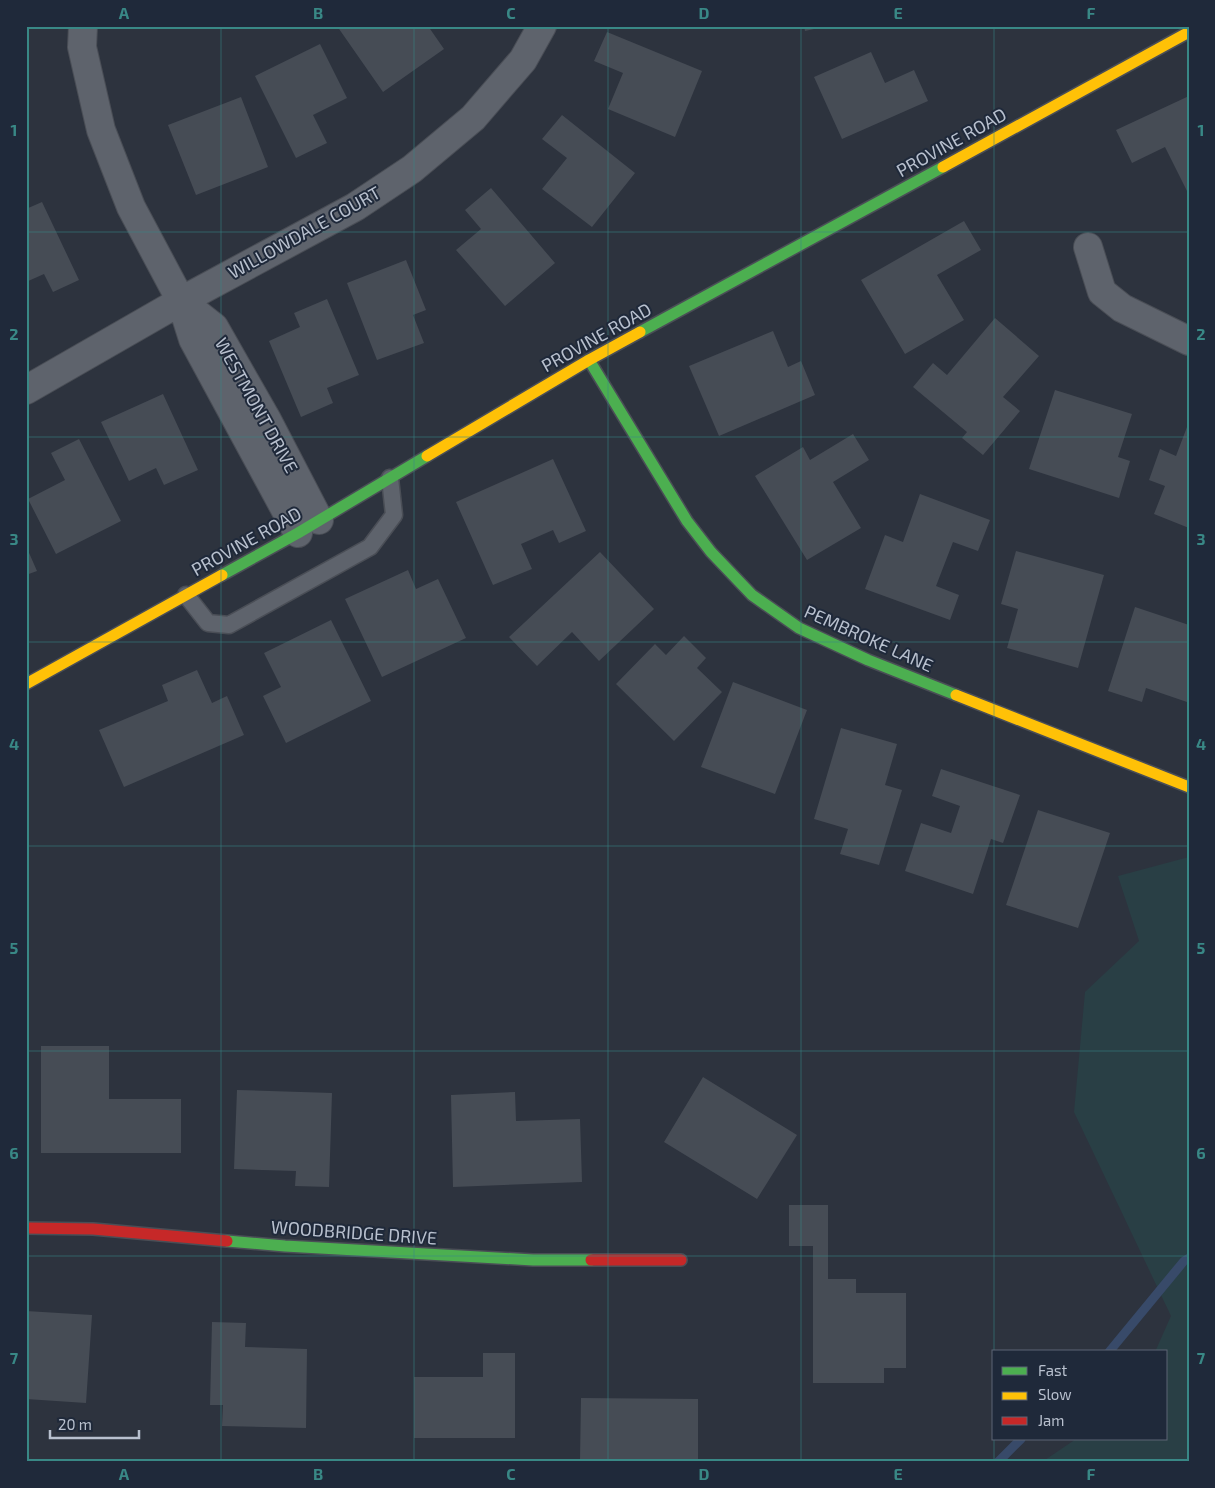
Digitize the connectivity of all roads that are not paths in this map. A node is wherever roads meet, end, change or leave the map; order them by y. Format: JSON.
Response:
{"nodes":[{"id":1,"x":82,"y":26,"type":"edge"},
{"id":2,"x":542,"y":26,"type":"edge"},
{"id":3,"x":1189,"y":32,"type":"edge"},
{"id":4,"x":1088,"y":246,"type":"dead end"},
{"id":5,"x":181,"y":301,"type":"junction"},
{"id":6,"x":1189,"y":341,"type":"edge"},
{"id":7,"x":590,"y":360,"type":"junction"},
{"id":8,"x":26,"y":390,"type":"edge"},
{"id":9,"x":390,"y":478,"type":"junction"},
{"id":10,"x":309,"y":527,"type":"junction"},
{"id":11,"x":186,"y":595,"type":"junction"},
{"id":12,"x":26,"y":684,"type":"edge"},
{"id":13,"x":1189,"y":787,"type":"edge"},
{"id":14,"x":26,"y":1228,"type":"edge"},
{"id":15,"x":681,"y":1260,"type":"dead end"}],
"edges":[{"from":1,"to":5,"type":"street","name":"WESTMONT DRIVE"},
{"from":2,"to":5,"type":"street","name":"WILLOWDALE COURT"},
{"from":3,"to":7,"type":"street","name":"PROVINE ROAD"},
{"from":4,"to":6,"type":"street"},
{"from":5,"to":8,"type":"street","name":"WILLOWDALE COURT"},
{"from":5,"to":10,"type":"street","name":"WESTMONT DRIVE"},
{"from":7,"to":9,"type":"street","name":"PROVINE ROAD"},
{"from":7,"to":13,"type":"street","name":"PEMBROKE LANE"},
{"from":9,"to":10,"type":"street","name":"PROVINE ROAD"},
{"from":9,"to":11,"type":"lane"},
{"from":10,"to":11,"type":"street","name":"PROVINE ROAD"},
{"from":11,"to":12,"type":"street","name":"PROVINE ROAD"},
{"from":14,"to":15,"type":"street","name":"WOODBRIDGE DRIVE"}]}
